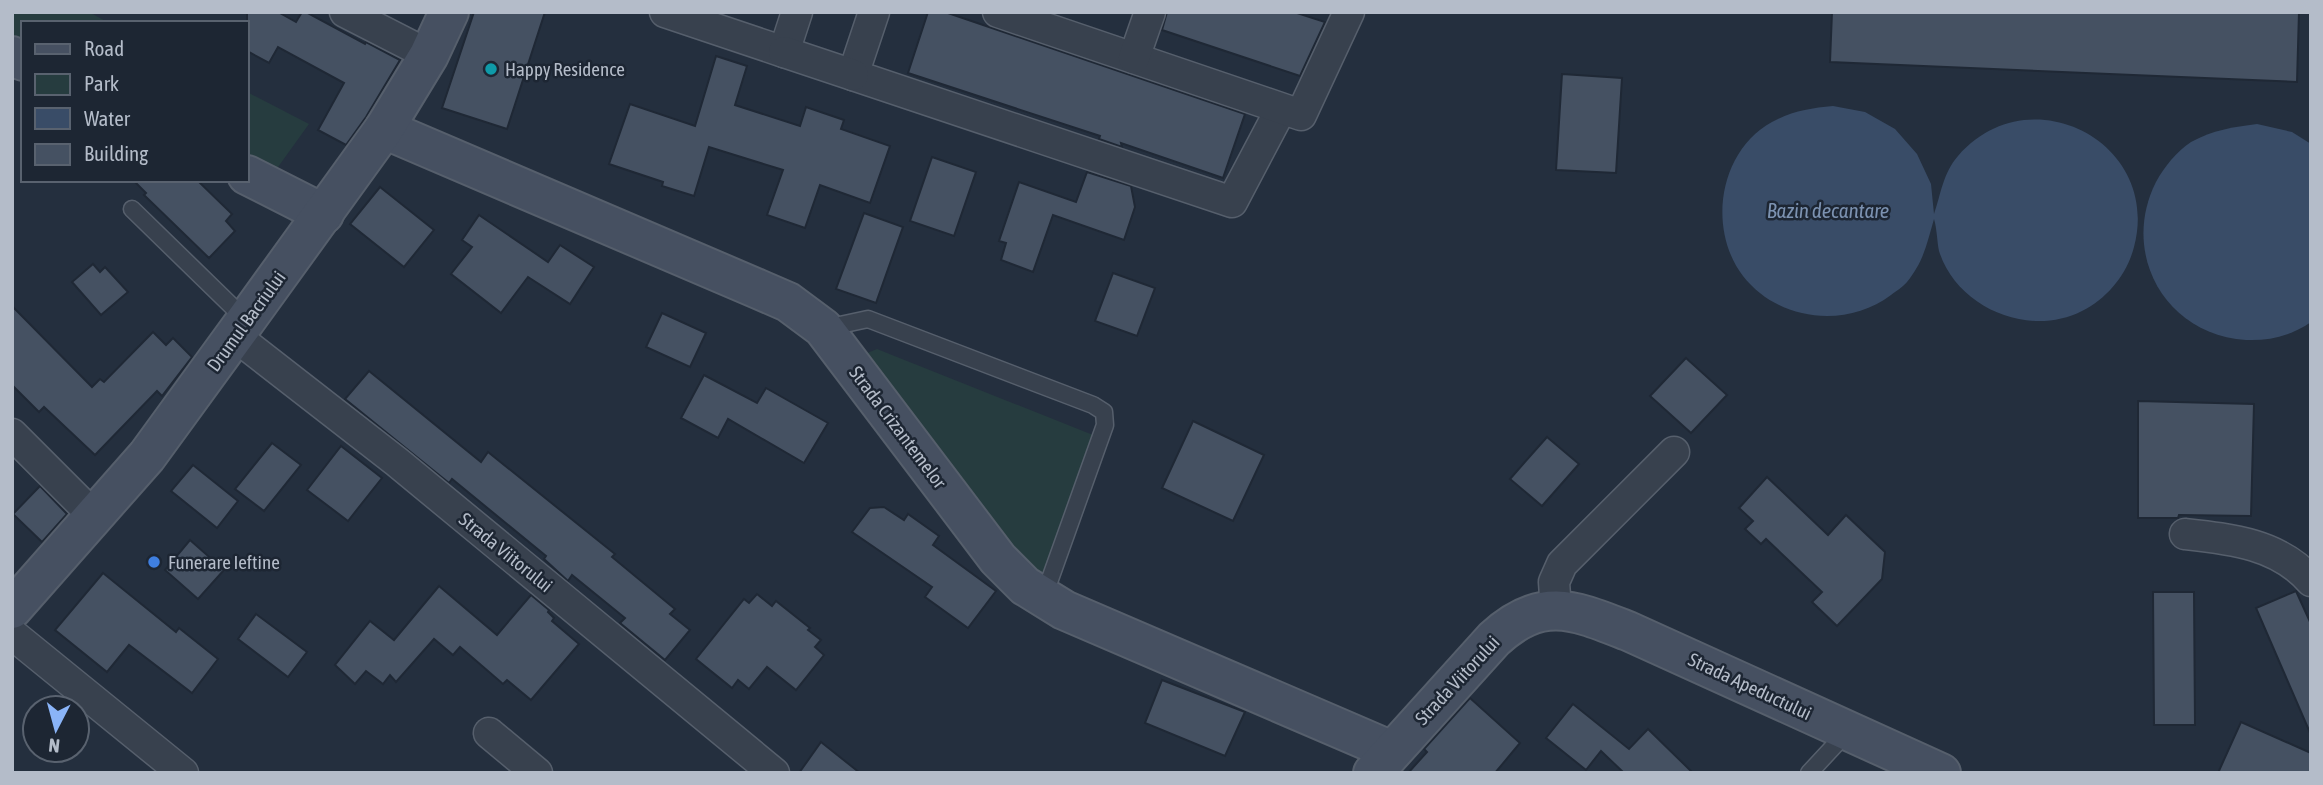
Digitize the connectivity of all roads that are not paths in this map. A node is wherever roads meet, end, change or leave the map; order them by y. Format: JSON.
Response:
{"nodes":[{"id":1,"x":345,"y":12,"type":"edge"},
{"id":2,"x":449,"y":12,"type":"edge"},
{"id":3,"x":665,"y":12,"type":"edge"},
{"id":4,"x":797,"y":12,"type":"edge"},
{"id":5,"x":874,"y":12,"type":"edge"},
{"id":6,"x":998,"y":12,"type":"edge"},
{"id":7,"x":1150,"y":12,"type":"edge"},
{"id":8,"x":1348,"y":12,"type":"edge"},
{"id":9,"x":784,"y":52,"type":"junction"},
{"id":10,"x":429,"y":55,"type":"junction"},
{"id":11,"x":1134,"y":58,"type":"junction"},
{"id":12,"x":853,"y":75,"type":"junction"},
{"id":13,"x":1281,"y":109,"type":"junction"},
{"id":14,"x":384,"y":130,"type":"junction"},
{"id":15,"x":248,"y":176,"type":"edge"},
{"id":16,"x":132,"y":209,"type":"dead end"},
{"id":17,"x":324,"y":215,"type":"junction"},
{"id":18,"x":241,"y":328,"type":"junction"},
{"id":19,"x":823,"y":328,"type":"junction"},
{"id":20,"x":12,"y":434,"type":"edge"},
{"id":21,"x":1674,"y":452,"type":"dead end"},
{"id":22,"x":95,"y":517,"type":"junction"},
{"id":23,"x":2185,"y":534,"type":"dead end"},
{"id":24,"x":2311,"y":581,"type":"edge"},
{"id":25,"x":1043,"y":598,"type":"junction"},
{"id":26,"x":12,"y":609,"type":"edge"},
{"id":27,"x":1556,"y":610,"type":"junction"},
{"id":28,"x":12,"y":634,"type":"edge"},
{"id":29,"x":1848,"y":731,"type":"junction"},
{"id":30,"x":489,"y":733,"type":"dead end"},
{"id":31,"x":1382,"y":762,"type":"edge"},
{"id":32,"x":183,"y":773,"type":"edge"},
{"id":33,"x":537,"y":773,"type":"edge"},
{"id":34,"x":774,"y":773,"type":"edge"},
{"id":35,"x":1809,"y":773,"type":"edge"},
{"id":36,"x":1941,"y":773,"type":"edge"}],
"edges":[{"from":1,"to":10,"type":"street"},
{"from":2,"to":10,"type":"street","name":"Drumul Bacriului"},
{"from":3,"to":9,"type":"street"},
{"from":4,"to":9,"type":"street"},
{"from":5,"to":12,"type":"street"},
{"from":6,"to":11,"type":"street"},
{"from":7,"to":11,"type":"street"},
{"from":8,"to":13,"type":"street"},
{"from":9,"to":12,"type":"street"},
{"from":10,"to":14,"type":"street","name":"Drumul Bacriului"},
{"from":11,"to":13,"type":"street"},
{"from":12,"to":13,"type":"street"},
{"from":14,"to":17,"type":"street","name":"Drumul Bacriului"},
{"from":14,"to":19,"type":"street","name":"Strada Crizantemelor"},
{"from":15,"to":17,"type":"street"},
{"from":16,"to":18,"type":"lane"},
{"from":17,"to":18,"type":"street","name":"Drumul Bacriului"},
{"from":18,"to":22,"type":"street","name":"Drumul Bacriului"},
{"from":18,"to":34,"type":"street","name":"Strada Viitorului"},
{"from":19,"to":25,"type":"street","name":"Strada Crizantemelor"},
{"from":19,"to":25,"type":"lane"},
{"from":20,"to":22,"type":"street"},
{"from":21,"to":27,"type":"street"},
{"from":22,"to":26,"type":"street","name":"Drumul Bacriului"},
{"from":23,"to":24,"type":"street"},
{"from":25,"to":31,"type":"street","name":"Strada Crizantemelor"},
{"from":27,"to":29,"type":"street","name":"Strada Apeductului"},
{"from":27,"to":31,"type":"street","name":"Strada Viitorului"},
{"from":28,"to":32,"type":"street"},
{"from":29,"to":35,"type":"lane"},
{"from":29,"to":36,"type":"street","name":"Strada Apeductului"},
{"from":30,"to":33,"type":"street"}]}
